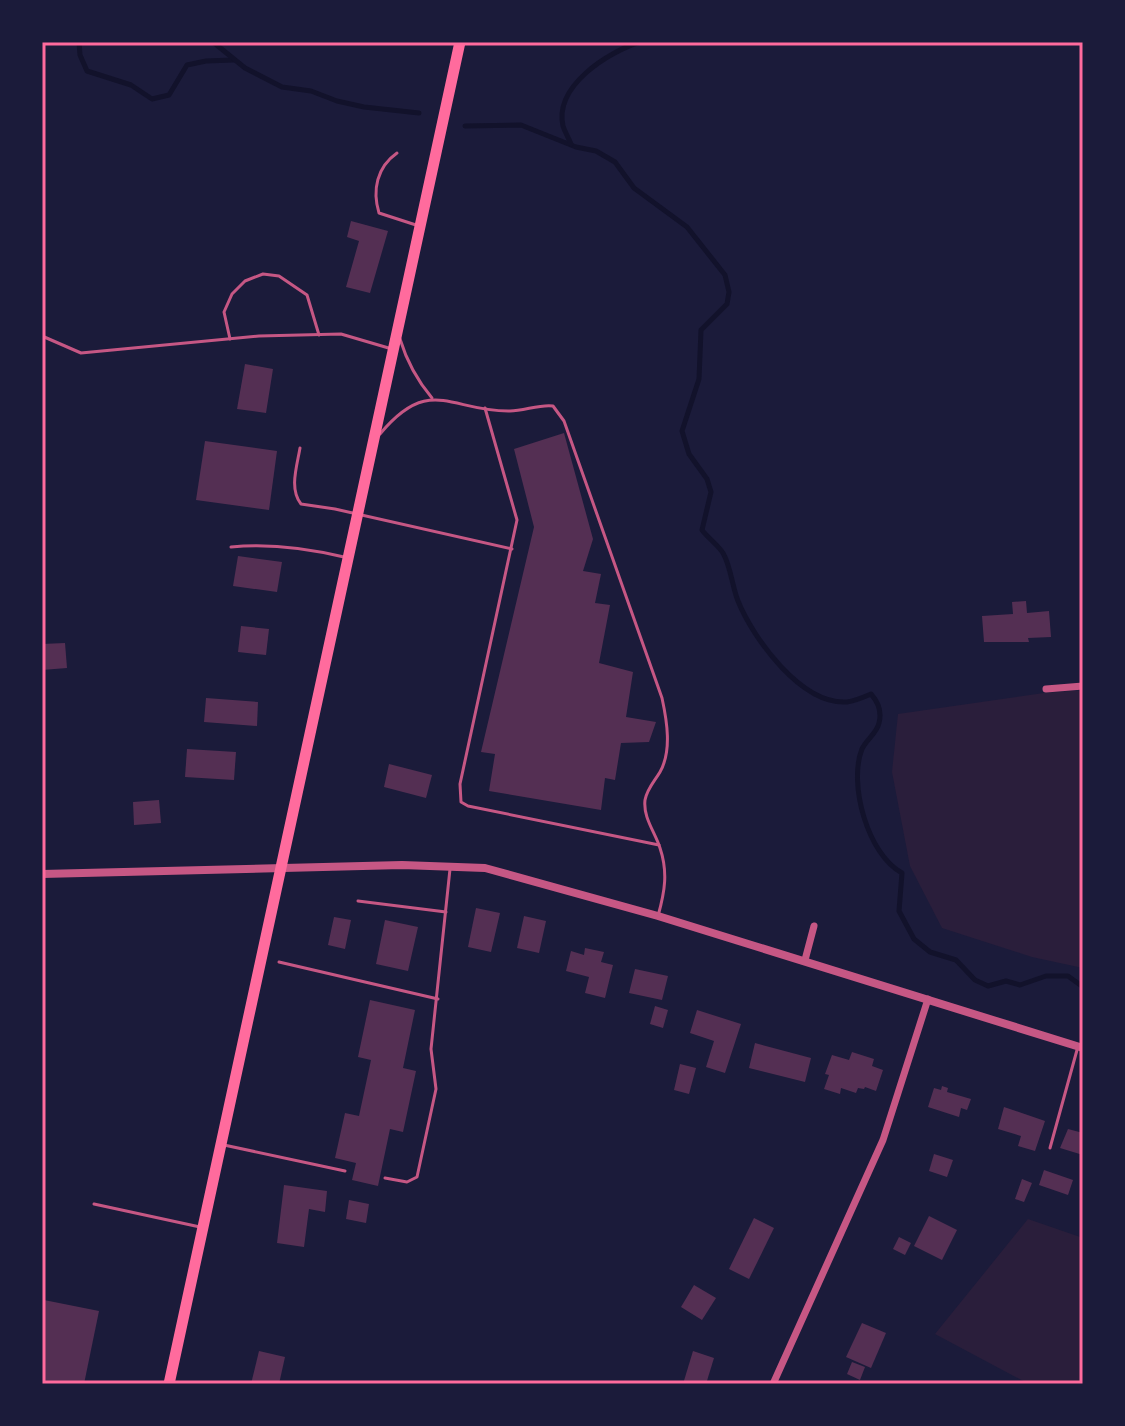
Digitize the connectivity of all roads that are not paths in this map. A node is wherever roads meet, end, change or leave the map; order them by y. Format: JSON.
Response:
{"nodes":[{"id":1,"x":460,"y":42,"type":"edge"},
{"id":2,"x":397,"y":153,"type":"dead end"},
{"id":3,"x":420,"y":226,"type":"junction"},
{"id":4,"x":398,"y":329,"type":"junction"},
{"id":5,"x":319,"y":335,"type":"junction"},
{"id":6,"x":42,"y":336,"type":"edge"},
{"id":7,"x":230,"y":339,"type":"junction"},
{"id":8,"x":393,"y":349,"type":"junction"},
{"id":9,"x":432,"y":398,"type":"junction"},
{"id":10,"x":485,"y":408,"type":"junction"},
{"id":11,"x":373,"y":442,"type":"junction"},
{"id":12,"x":300,"y":448,"type":"dead end"},
{"id":13,"x":358,"y":514,"type":"junction"},
{"id":14,"x":231,"y":547,"type":"dead end"},
{"id":15,"x":512,"y":549,"type":"junction"},
{"id":16,"x":348,"y":558,"type":"junction"},
{"id":17,"x":1083,"y":686,"type":"edge"},
{"id":18,"x":1046,"y":689,"type":"dead end"},
{"id":19,"x":659,"y":845,"type":"junction"},
{"id":20,"x":451,"y":865,"type":"junction"},
{"id":21,"x":281,"y":869,"type":"junction"},
{"id":22,"x":42,"y":874,"type":"edge"},
{"id":23,"x":358,"y":901,"type":"dead end"},
{"id":24,"x":446,"y":912,"type":"junction"},
{"id":25,"x":658,"y":916,"type":"junction"},
{"id":26,"x":814,"y":926,"type":"dead end"},
{"id":27,"x":805,"y":960,"type":"junction"},
{"id":28,"x":279,"y":962,"type":"dead end"},
{"id":29,"x":438,"y":999,"type":"junction"},
{"id":30,"x":928,"y":999,"type":"junction"},
{"id":31,"x":1081,"y":1047,"type":"edge"},
{"id":32,"x":221,"y":1144,"type":"junction"},
{"id":33,"x":1050,"y":1148,"type":"dead end"},
{"id":34,"x":345,"y":1171,"type":"dead end"},
{"id":35,"x":385,"y":1178,"type":"dead end"},
{"id":36,"x":94,"y":1204,"type":"dead end"},
{"id":37,"x":202,"y":1227,"type":"junction"},
{"id":38,"x":169,"y":1384,"type":"edge"},
{"id":39,"x":773,"y":1384,"type":"edge"}],
"edges":[{"from":1,"to":3,"type":"highway"},
{"from":2,"to":3,"type":"lane"},
{"from":3,"to":4,"type":"highway"},
{"from":4,"to":8,"type":"highway"},
{"from":4,"to":9,"type":"lane"},
{"from":5,"to":7,"type":"lane"},
{"from":5,"to":7,"type":"lane"},
{"from":5,"to":8,"type":"lane"},
{"from":6,"to":7,"type":"lane"},
{"from":8,"to":11,"type":"highway"},
{"from":9,"to":10,"type":"lane"},
{"from":9,"to":11,"type":"lane"},
{"from":10,"to":15,"type":"lane"},
{"from":10,"to":19,"type":"lane"},
{"from":11,"to":13,"type":"highway"},
{"from":12,"to":13,"type":"lane"},
{"from":13,"to":15,"type":"lane"},
{"from":13,"to":16,"type":"highway"},
{"from":14,"to":16,"type":"lane"},
{"from":15,"to":19,"type":"lane"},
{"from":16,"to":21,"type":"highway"},
{"from":17,"to":18,"type":"street"},
{"from":19,"to":25,"type":"lane"},
{"from":20,"to":21,"type":"street"},
{"from":20,"to":24,"type":"lane"},
{"from":20,"to":25,"type":"street"},
{"from":21,"to":22,"type":"street"},
{"from":21,"to":32,"type":"highway"},
{"from":23,"to":24,"type":"lane"},
{"from":24,"to":29,"type":"lane"},
{"from":25,"to":27,"type":"street"},
{"from":26,"to":27,"type":"street"},
{"from":27,"to":30,"type":"street"},
{"from":28,"to":29,"type":"lane"},
{"from":29,"to":35,"type":"lane"},
{"from":30,"to":31,"type":"street"},
{"from":30,"to":39,"type":"street"},
{"from":31,"to":33,"type":"lane"},
{"from":32,"to":34,"type":"lane"},
{"from":32,"to":37,"type":"highway"},
{"from":36,"to":37,"type":"lane"},
{"from":37,"to":38,"type":"highway"}]}
